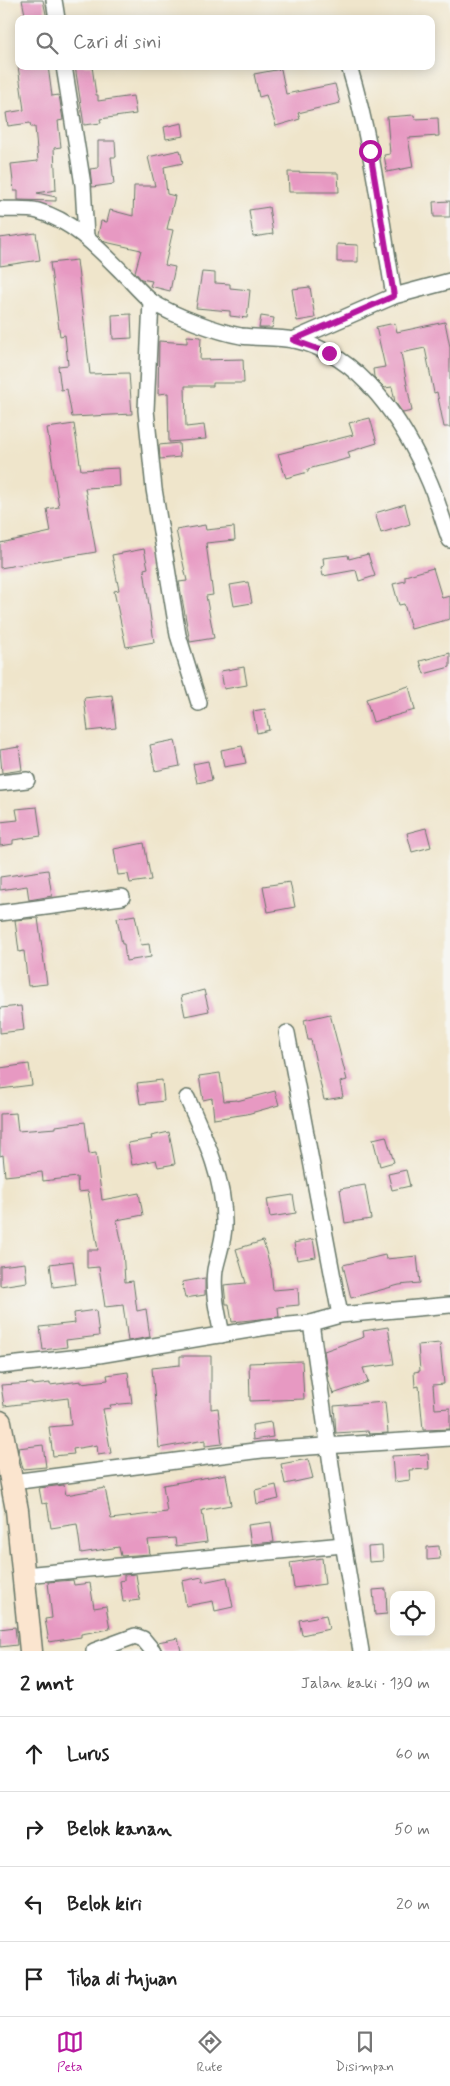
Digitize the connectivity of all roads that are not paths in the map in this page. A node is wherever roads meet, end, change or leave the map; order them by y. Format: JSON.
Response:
{"nodes":[{"id":1,"x":54,"y":0,"type":"edge"},
{"id":2,"x":56,"y":15,"type":"edge"},
{"id":3,"x":65,"y":70,"type":"edge"},
{"id":4,"x":350,"y":70,"type":"edge"},
{"id":5,"x":0,"y":209,"type":"edge"},
{"id":6,"x":86,"y":236,"type":"junction"},
{"id":7,"x":450,"y":281,"type":"edge"},
{"id":8,"x":394,"y":296,"type":"junction"},
{"id":9,"x":152,"y":301,"type":"junction"},
{"id":10,"x":293,"y":340,"type":"junction"},
{"id":11,"x":450,"y":540,"type":"edge"},
{"id":12,"x":199,"y":703,"type":"dead end"},
{"id":13,"x":27,"y":780,"type":"dead end"},
{"id":14,"x":0,"y":783,"type":"edge"},
{"id":15,"x":122,"y":897,"type":"dead end"},
{"id":16,"x":0,"y":912,"type":"edge"},
{"id":17,"x":287,"y":1033,"type":"dead end"},
{"id":18,"x":187,"y":1098,"type":"dead end"},
{"id":19,"x":450,"y":1305,"type":"edge"},
{"id":20,"x":340,"y":1316,"type":"junction"},
{"id":21,"x":311,"y":1323,"type":"junction"},
{"id":22,"x":222,"y":1335,"type":"junction"},
{"id":23,"x":0,"y":1366,"type":"edge"},
{"id":24,"x":0,"y":1422,"type":"edge"},
{"id":25,"x":450,"y":1438,"type":"edge"},
{"id":26,"x":330,"y":1447,"type":"junction"},
{"id":27,"x":12,"y":1482,"type":"junction"},
{"id":28,"x":343,"y":1545,"type":"junction"},
{"id":29,"x":24,"y":1575,"type":"junction"},
{"id":30,"x":31,"y":1651,"type":"edge"},
{"id":31,"x":94,"y":1651,"type":"edge"},
{"id":32,"x":153,"y":1651,"type":"edge"},
{"id":33,"x":361,"y":1651,"type":"edge"}],
"edges":[{"from":1,"to":2,"type":"street"},
{"from":3,"to":6,"type":"street"},
{"from":4,"to":8,"type":"street"},
{"from":5,"to":6,"type":"street"},
{"from":6,"to":9,"type":"street"},
{"from":7,"to":8,"type":"street"},
{"from":8,"to":10,"type":"street"},
{"from":9,"to":10,"type":"street"},
{"from":9,"to":12,"type":"street"},
{"from":10,"to":11,"type":"street"},
{"from":13,"to":14,"type":"street"},
{"from":15,"to":16,"type":"street"},
{"from":17,"to":20,"type":"street"},
{"from":18,"to":22,"type":"street"},
{"from":19,"to":20,"type":"street"},
{"from":20,"to":21,"type":"street"},
{"from":21,"to":22,"type":"street"},
{"from":21,"to":26,"type":"street"},
{"from":22,"to":23,"type":"street"},
{"from":24,"to":27,"type":"street"},
{"from":25,"to":26,"type":"street"},
{"from":26,"to":27,"type":"street"},
{"from":26,"to":28,"type":"street"},
{"from":27,"to":29,"type":"street"},
{"from":28,"to":29,"type":"street"},
{"from":28,"to":33,"type":"street"},
{"from":29,"to":30,"type":"street"},
{"from":31,"to":32,"type":"street"}]}
